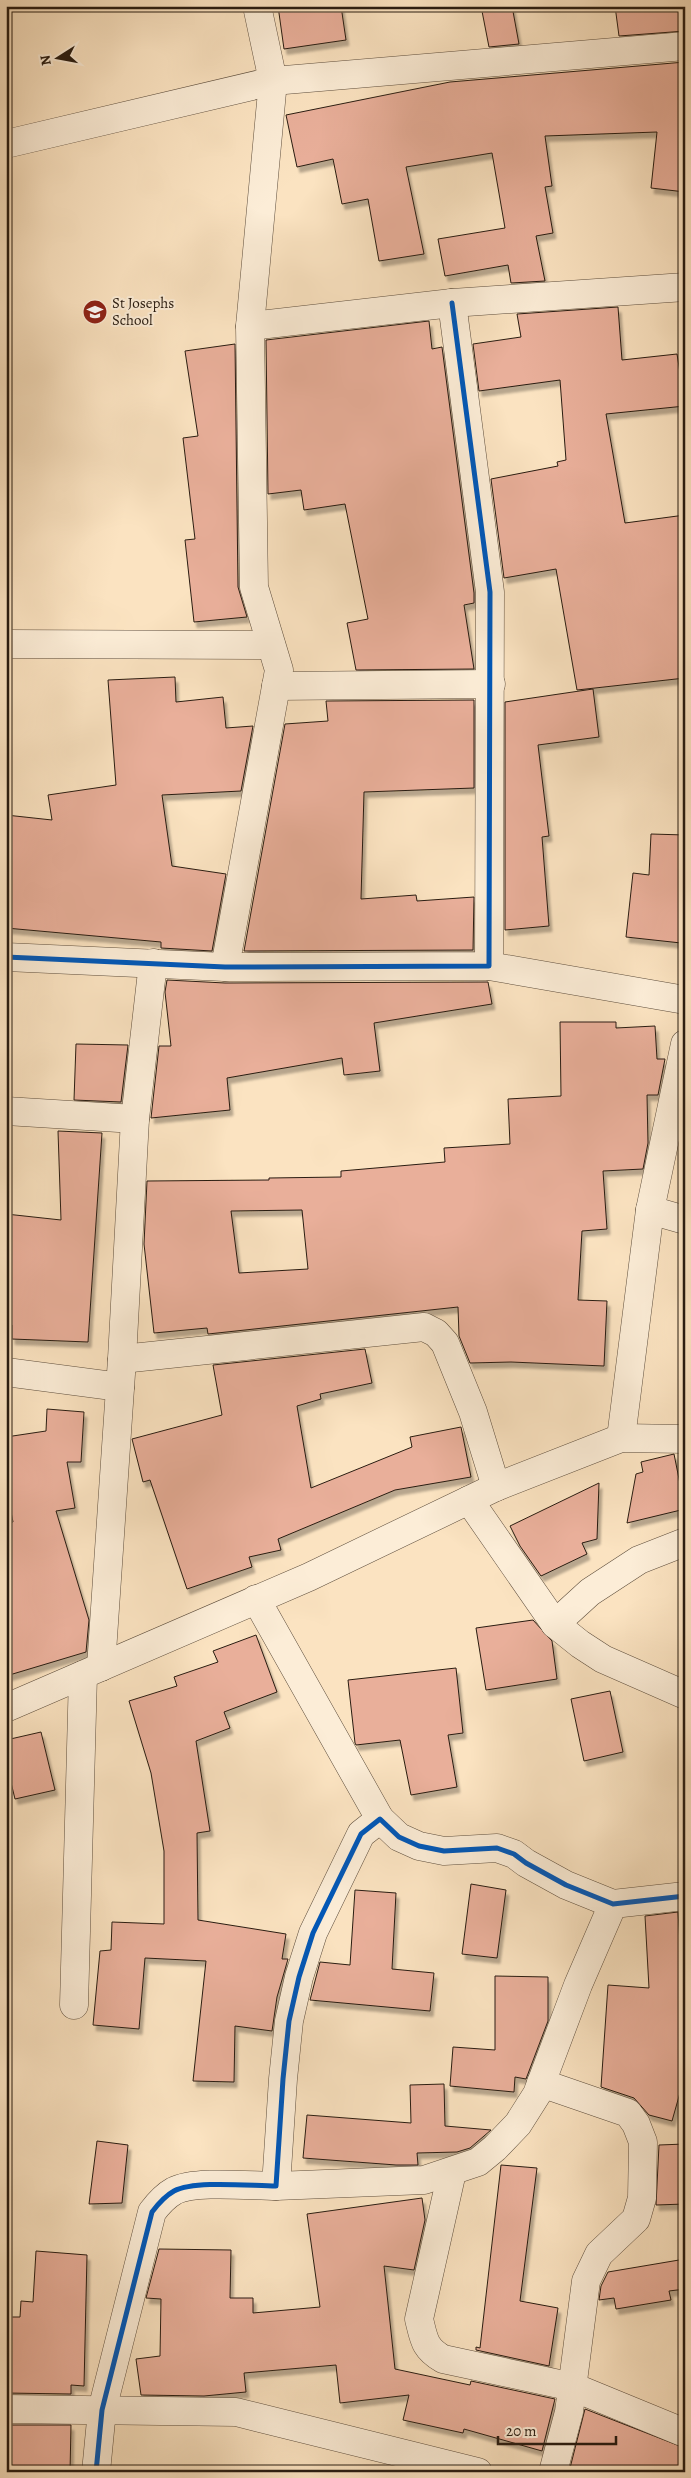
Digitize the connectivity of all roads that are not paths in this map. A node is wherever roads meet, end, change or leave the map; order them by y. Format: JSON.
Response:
{"nodes":[{"id":1,"x":257,"y":6,"type":"edge"},
{"id":2,"x":685,"y":46,"type":"edge"},
{"id":3,"x":273,"y":81,"type":"junction"},
{"id":4,"x":6,"y":144,"type":"edge"},
{"id":5,"x":685,"y":287,"type":"edge"},
{"id":6,"x":452,"y":303,"type":"junction"},
{"id":7,"x":250,"y":326,"type":"junction"},
{"id":8,"x":6,"y":644,"type":"edge"},
{"id":9,"x":271,"y":645,"type":"junction"},
{"id":10,"x":491,"y":684,"type":"junction"},
{"id":11,"x":276,"y":686,"type":"junction"},
{"id":12,"x":6,"y":958,"type":"edge"},
{"id":13,"x":153,"y":962,"type":"junction"},
{"id":14,"x":489,"y":966,"type":"junction"},
{"id":15,"x":225,"y":967,"type":"junction"},
{"id":16,"x":685,"y":1000,"type":"edge"},
{"id":17,"x":685,"y":1044,"type":"edge"},
{"id":18,"x":6,"y":1111,"type":"edge"},
{"id":19,"x":135,"y":1119,"type":"junction"},
{"id":20,"x":650,"y":1210,"type":"junction"},
{"id":21,"x":685,"y":1220,"type":"edge"},
{"id":22,"x":122,"y":1359,"type":"junction"},
{"id":23,"x":6,"y":1372,"type":"edge"},
{"id":24,"x":120,"y":1387,"type":"junction"},
{"id":25,"x":621,"y":1438,"type":"junction"},
{"id":26,"x":685,"y":1440,"type":"edge"},
{"id":27,"x":496,"y":1487,"type":"junction"},
{"id":28,"x":469,"y":1500,"type":"junction"},
{"id":29,"x":685,"y":1542,"type":"edge"},
{"id":30,"x":256,"y":1599,"type":"junction"},
{"id":31,"x":555,"y":1624,"type":"junction"},
{"id":32,"x":92,"y":1671,"type":"junction"},
{"id":33,"x":685,"y":1695,"type":"edge"},
{"id":34,"x":6,"y":1708,"type":"edge"},
{"id":35,"x":380,"y":1819,"type":"junction"},
{"id":36,"x":685,"y":1896,"type":"edge"},
{"id":37,"x":613,"y":1904,"type":"junction"},
{"id":38,"x":74,"y":2005,"type":"dead end"},
{"id":39,"x":541,"y":2083,"type":"junction"},
{"id":40,"x":452,"y":2172,"type":"junction"},
{"id":41,"x":276,"y":2186,"type":"junction"},
{"id":42,"x":573,"y":2387,"type":"junction"},
{"id":43,"x":6,"y":2408,"type":"edge"},
{"id":44,"x":102,"y":2410,"type":"junction"},
{"id":45,"x":685,"y":2433,"type":"edge"},
{"id":46,"x":96,"y":2472,"type":"edge"},
{"id":47,"x":478,"y":2472,"type":"edge"},
{"id":48,"x":553,"y":2472,"type":"edge"}],
"edges":[{"from":1,"to":3,"type":"street"},
{"from":2,"to":3,"type":"street"},
{"from":3,"to":4,"type":"street"},
{"from":3,"to":7,"type":"street"},
{"from":5,"to":6,"type":"street"},
{"from":6,"to":7,"type":"street"},
{"from":6,"to":10,"type":"street"},
{"from":7,"to":9,"type":"street"},
{"from":8,"to":9,"type":"street"},
{"from":9,"to":11,"type":"street"},
{"from":10,"to":11,"type":"street"},
{"from":10,"to":14,"type":"street"},
{"from":11,"to":15,"type":"street"},
{"from":12,"to":13,"type":"street"},
{"from":13,"to":15,"type":"street"},
{"from":13,"to":19,"type":"street"},
{"from":14,"to":15,"type":"street"},
{"from":14,"to":16,"type":"street"},
{"from":17,"to":20,"type":"street"},
{"from":18,"to":19,"type":"street"},
{"from":19,"to":22,"type":"street"},
{"from":20,"to":21,"type":"street"},
{"from":20,"to":25,"type":"street"},
{"from":22,"to":24,"type":"street"},
{"from":22,"to":27,"type":"street"},
{"from":23,"to":24,"type":"street"},
{"from":24,"to":32,"type":"street"},
{"from":25,"to":26,"type":"street"},
{"from":25,"to":27,"type":"street"},
{"from":27,"to":28,"type":"street"},
{"from":28,"to":30,"type":"street"},
{"from":28,"to":31,"type":"street"},
{"from":29,"to":31,"type":"street"},
{"from":30,"to":32,"type":"street"},
{"from":30,"to":35,"type":"street"},
{"from":31,"to":33,"type":"street"},
{"from":32,"to":34,"type":"street"},
{"from":32,"to":38,"type":"street"},
{"from":35,"to":37,"type":"street"},
{"from":35,"to":41,"type":"street"},
{"from":36,"to":37,"type":"street"},
{"from":37,"to":39,"type":"street"},
{"from":39,"to":40,"type":"street"},
{"from":39,"to":42,"type":"street"},
{"from":40,"to":41,"type":"street"},
{"from":40,"to":42,"type":"street"},
{"from":41,"to":44,"type":"street"},
{"from":42,"to":45,"type":"street"},
{"from":42,"to":48,"type":"street"},
{"from":43,"to":44,"type":"street"},
{"from":44,"to":46,"type":"street"},
{"from":44,"to":47,"type":"street"}]}
